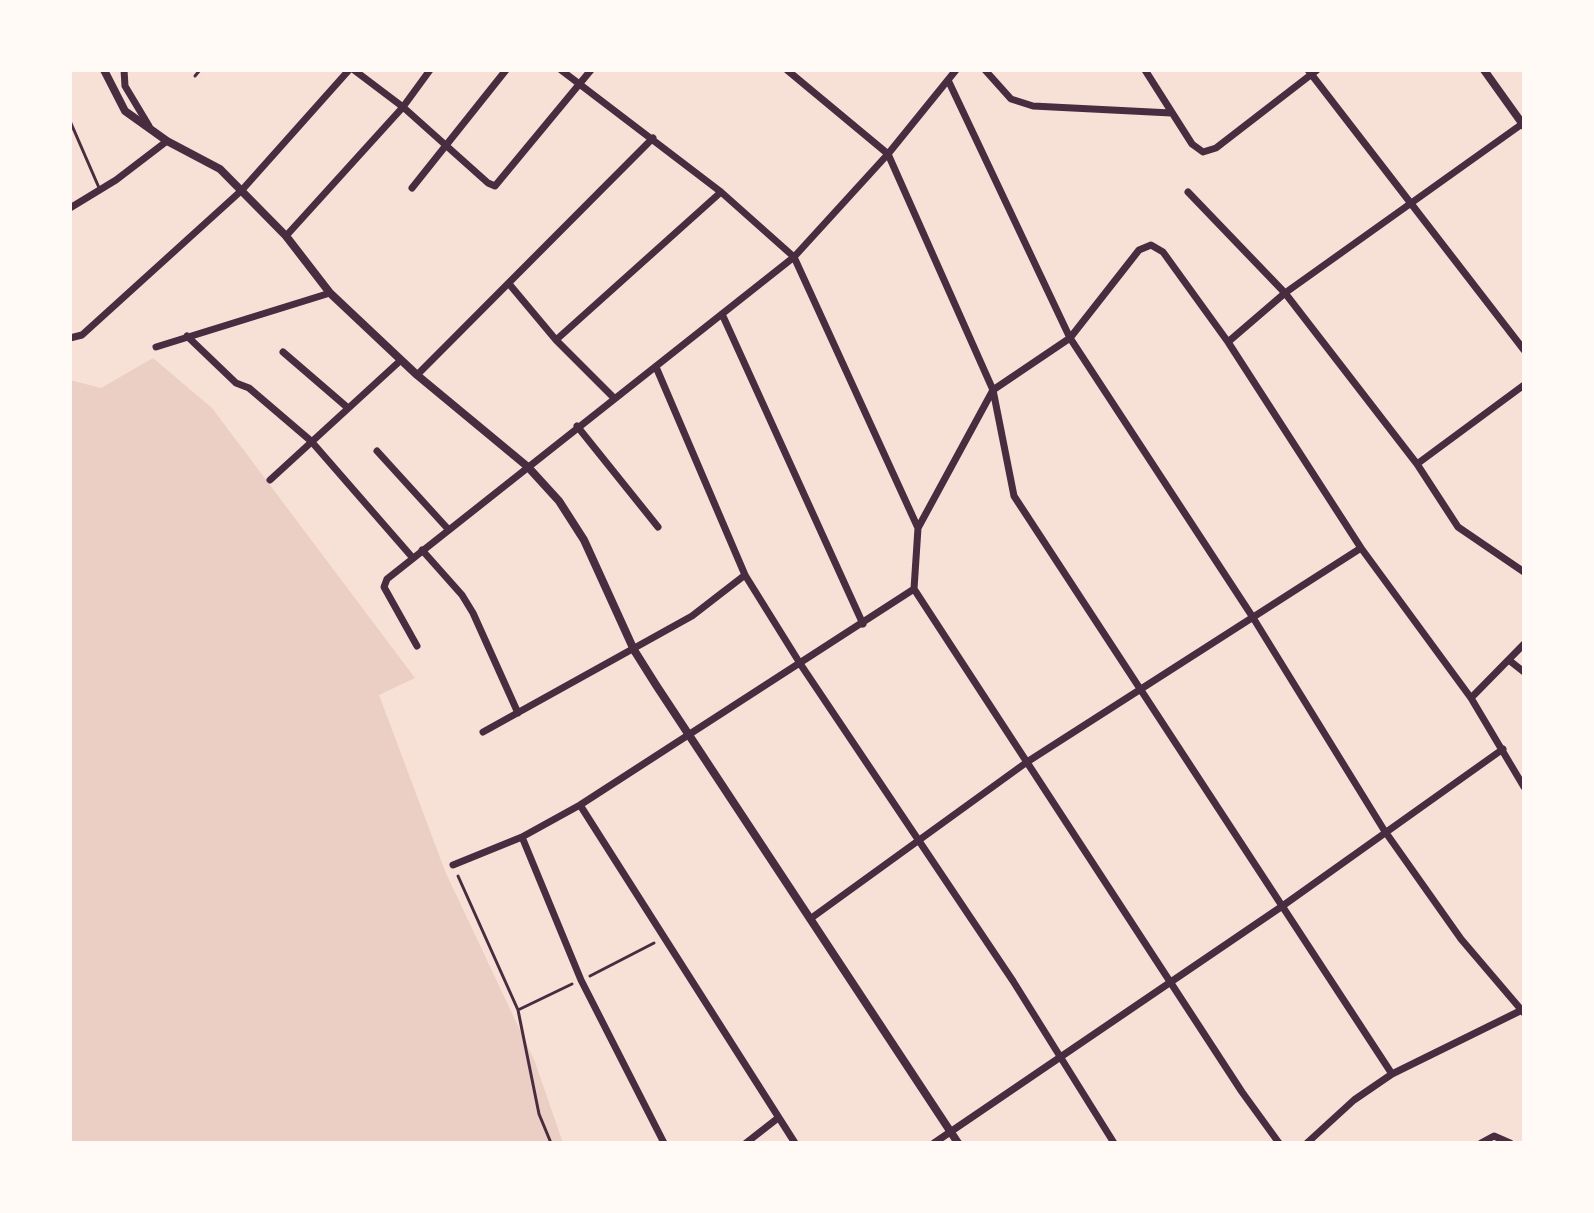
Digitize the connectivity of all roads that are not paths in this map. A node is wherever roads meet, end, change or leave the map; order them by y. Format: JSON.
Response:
{"nodes":[{"id":1,"x":104,"y":70,"type":"edge"},
{"id":2,"x":124,"y":70,"type":"edge"},
{"id":3,"x":351,"y":70,"type":"edge"},
{"id":4,"x":430,"y":70,"type":"edge"},
{"id":5,"x":506,"y":70,"type":"edge"},
{"id":6,"x":561,"y":70,"type":"edge"},
{"id":7,"x":591,"y":70,"type":"edge"},
{"id":8,"x":787,"y":70,"type":"edge"},
{"id":9,"x":956,"y":70,"type":"edge"},
{"id":10,"x":985,"y":70,"type":"edge"},
{"id":11,"x":1145,"y":70,"type":"edge"},
{"id":12,"x":1484,"y":70,"type":"edge"},
{"id":13,"x":1311,"y":72,"type":"edge"},
{"id":14,"x":948,"y":80,"type":"junction"},
{"id":15,"x":578,"y":85,"type":"junction"},
{"id":16,"x":403,"y":107,"type":"junction"},
{"id":17,"x":1171,"y":113,"type":"junction"},
{"id":18,"x":70,"y":121,"type":"edge"},
{"id":19,"x":1523,"y":125,"type":"edge"},
{"id":20,"x":149,"y":126,"type":"junction"},
{"id":21,"x":653,"y":138,"type":"junction"},
{"id":22,"x":167,"y":141,"type":"junction"},
{"id":23,"x":448,"y":146,"type":"junction"},
{"id":24,"x":888,"y":154,"type":"junction"},
{"id":25,"x":412,"y":188,"type":"dead end"},
{"id":26,"x":100,"y":190,"type":"junction"},
{"id":27,"x":242,"y":190,"type":"junction"},
{"id":28,"x":721,"y":192,"type":"junction"},
{"id":29,"x":1188,"y":192,"type":"dead end"},
{"id":30,"x":1411,"y":203,"type":"junction"},
{"id":31,"x":70,"y":208,"type":"edge"},
{"id":32,"x":286,"y":236,"type":"junction"},
{"id":33,"x":794,"y":257,"type":"junction"},
{"id":34,"x":510,"y":285,"type":"junction"},
{"id":35,"x":330,"y":293,"type":"junction"},
{"id":36,"x":1285,"y":293,"type":"junction"},
{"id":37,"x":722,"y":314,"type":"junction"},
{"id":38,"x":187,"y":336,"type":"junction"},
{"id":39,"x":71,"y":338,"type":"edge"},
{"id":40,"x":1070,"y":338,"type":"junction"},
{"id":41,"x":556,"y":340,"type":"junction"},
{"id":42,"x":1228,"y":342,"type":"junction"},
{"id":43,"x":156,"y":347,"type":"dead end"},
{"id":44,"x":1524,"y":350,"type":"edge"},
{"id":45,"x":283,"y":352,"type":"dead end"},
{"id":46,"x":401,"y":360,"type":"junction"},
{"id":47,"x":656,"y":367,"type":"junction"},
{"id":48,"x":417,"y":375,"type":"junction"},
{"id":49,"x":1524,"y":385,"type":"edge"},
{"id":50,"x":993,"y":390,"type":"junction"},
{"id":51,"x":614,"y":398,"type":"junction"},
{"id":52,"x":348,"y":408,"type":"junction"},
{"id":53,"x":577,"y":426,"type":"junction"},
{"id":54,"x":311,"y":441,"type":"junction"},
{"id":55,"x":377,"y":451,"type":"dead end"},
{"id":56,"x":1417,"y":464,"type":"junction"},
{"id":57,"x":528,"y":467,"type":"junction"},
{"id":58,"x":270,"y":480,"type":"dead end"},
{"id":59,"x":658,"y":527,"type":"dead end"},
{"id":60,"x":918,"y":528,"type":"junction"},
{"id":61,"x":448,"y":529,"type":"junction"},
{"id":62,"x":1361,"y":548,"type":"junction"},
{"id":63,"x":422,"y":550,"type":"junction"},
{"id":64,"x":412,"y":557,"type":"junction"},
{"id":65,"x":1524,"y":572,"type":"edge"},
{"id":66,"x":745,"y":575,"type":"junction"},
{"id":67,"x":914,"y":589,"type":"junction"},
{"id":68,"x":1252,"y":616,"type":"junction"},
{"id":69,"x":863,"y":624,"type":"junction"},
{"id":70,"x":1524,"y":644,"type":"edge"},
{"id":71,"x":417,"y":646,"type":"dead end"},
{"id":72,"x":634,"y":650,"type":"junction"},
{"id":73,"x":1510,"y":661,"type":"junction"},
{"id":74,"x":801,"y":665,"type":"junction"},
{"id":75,"x":1524,"y":672,"type":"edge"},
{"id":76,"x":1139,"y":692,"type":"junction"},
{"id":77,"x":1471,"y":698,"type":"junction"},
{"id":78,"x":518,"y":713,"type":"junction"},
{"id":79,"x":483,"y":732,"type":"dead end"},
{"id":80,"x":686,"y":734,"type":"junction"},
{"id":81,"x":1503,"y":749,"type":"junction"},
{"id":82,"x":1027,"y":762,"type":"junction"},
{"id":83,"x":1524,"y":787,"type":"edge"},
{"id":84,"x":580,"y":805,"type":"junction"},
{"id":85,"x":1384,"y":830,"type":"junction"},
{"id":86,"x":522,"y":837,"type":"junction"},
{"id":87,"x":917,"y":841,"type":"junction"},
{"id":88,"x":453,"y":865,"type":"road end"},
{"id":89,"x":1281,"y":907,"type":"junction"},
{"id":90,"x":810,"y":919,"type":"junction"},
{"id":91,"x":1173,"y":981,"type":"junction"},
{"id":92,"x":1523,"y":1011,"type":"edge"},
{"id":93,"x":1061,"y":1057,"type":"junction"},
{"id":94,"x":1392,"y":1074,"type":"junction"},
{"id":95,"x":778,"y":1118,"type":"junction"},
{"id":96,"x":952,"y":1132,"type":"junction"},
{"id":97,"x":664,"y":1143,"type":"edge"},
{"id":98,"x":747,"y":1143,"type":"edge"},
{"id":99,"x":795,"y":1143,"type":"edge"},
{"id":100,"x":934,"y":1143,"type":"edge"},
{"id":101,"x":958,"y":1143,"type":"edge"},
{"id":102,"x":1114,"y":1143,"type":"edge"},
{"id":103,"x":1279,"y":1143,"type":"edge"},
{"id":104,"x":1307,"y":1143,"type":"edge"},
{"id":105,"x":1481,"y":1143,"type":"edge"},
{"id":106,"x":1510,"y":1143,"type":"edge"}],
"edges":[{"from":1,"to":20,"type":"street"},
{"from":2,"to":20,"type":"street"},
{"from":3,"to":16,"type":"street"},
{"from":3,"to":27,"type":"street"},
{"from":4,"to":16,"type":"street"},
{"from":5,"to":23,"type":"street"},
{"from":6,"to":15,"type":"street"},
{"from":7,"to":15,"type":"street"},
{"from":8,"to":24,"type":"street"},
{"from":9,"to":14,"type":"street"},
{"from":10,"to":17,"type":"street"},
{"from":11,"to":17,"type":"street"},
{"from":12,"to":19,"type":"street"},
{"from":13,"to":17,"type":"street"},
{"from":13,"to":30,"type":"street"},
{"from":14,"to":24,"type":"street"},
{"from":14,"to":40,"type":"street"},
{"from":15,"to":21,"type":"street"},
{"from":15,"to":23,"type":"street"},
{"from":16,"to":23,"type":"street"},
{"from":16,"to":32,"type":"street"},
{"from":18,"to":26,"type":"lane"},
{"from":19,"to":30,"type":"street"},
{"from":20,"to":22,"type":"street"},
{"from":21,"to":28,"type":"street"},
{"from":21,"to":34,"type":"street"},
{"from":22,"to":26,"type":"street"},
{"from":22,"to":27,"type":"street"},
{"from":23,"to":25,"type":"street"},
{"from":24,"to":33,"type":"street"},
{"from":24,"to":50,"type":"street"},
{"from":26,"to":31,"type":"street"},
{"from":27,"to":32,"type":"street"},
{"from":27,"to":39,"type":"street"},
{"from":28,"to":33,"type":"street"},
{"from":28,"to":41,"type":"street"},
{"from":29,"to":36,"type":"street"},
{"from":30,"to":36,"type":"street"},
{"from":30,"to":44,"type":"street"},
{"from":32,"to":35,"type":"street"},
{"from":33,"to":37,"type":"street"},
{"from":33,"to":60,"type":"street"},
{"from":34,"to":41,"type":"street"},
{"from":34,"to":48,"type":"street"},
{"from":35,"to":38,"type":"street"},
{"from":35,"to":46,"type":"street"},
{"from":36,"to":42,"type":"street"},
{"from":36,"to":56,"type":"street"},
{"from":37,"to":47,"type":"street"},
{"from":37,"to":69,"type":"street"},
{"from":38,"to":43,"type":"street"},
{"from":38,"to":54,"type":"street"},
{"from":40,"to":42,"type":"street"},
{"from":40,"to":50,"type":"street"},
{"from":40,"to":68,"type":"street"},
{"from":41,"to":51,"type":"street"},
{"from":42,"to":62,"type":"street"},
{"from":45,"to":52,"type":"street"},
{"from":46,"to":48,"type":"street"},
{"from":46,"to":52,"type":"street"},
{"from":47,"to":51,"type":"street"},
{"from":47,"to":66,"type":"street"},
{"from":48,"to":57,"type":"street"},
{"from":49,"to":56,"type":"street"},
{"from":50,"to":60,"type":"street"},
{"from":50,"to":76,"type":"street"},
{"from":51,"to":53,"type":"street"},
{"from":52,"to":54,"type":"street"},
{"from":53,"to":57,"type":"street"},
{"from":53,"to":59,"type":"street"},
{"from":54,"to":58,"type":"street"},
{"from":54,"to":64,"type":"street"},
{"from":55,"to":61,"type":"street"},
{"from":56,"to":65,"type":"street"},
{"from":57,"to":61,"type":"street"},
{"from":57,"to":72,"type":"street"},
{"from":60,"to":67,"type":"street"},
{"from":61,"to":63,"type":"street"},
{"from":62,"to":68,"type":"street"},
{"from":62,"to":77,"type":"street"},
{"from":63,"to":64,"type":"street"},
{"from":63,"to":78,"type":"street"},
{"from":64,"to":71,"type":"street"},
{"from":66,"to":72,"type":"street"},
{"from":66,"to":74,"type":"street"},
{"from":67,"to":69,"type":"street"},
{"from":67,"to":82,"type":"street"},
{"from":68,"to":76,"type":"street"},
{"from":68,"to":85,"type":"street"},
{"from":69,"to":74,"type":"street"},
{"from":70,"to":73,"type":"street"},
{"from":72,"to":78,"type":"street"},
{"from":72,"to":80,"type":"street"},
{"from":73,"to":75,"type":"street"},
{"from":73,"to":77,"type":"street"},
{"from":74,"to":80,"type":"street"},
{"from":74,"to":87,"type":"street"},
{"from":76,"to":82,"type":"street"},
{"from":76,"to":89,"type":"street"},
{"from":77,"to":81,"type":"street"},
{"from":78,"to":79,"type":"street"},
{"from":80,"to":84,"type":"street"},
{"from":80,"to":90,"type":"street"},
{"from":81,"to":83,"type":"street"},
{"from":81,"to":85,"type":"street"},
{"from":82,"to":87,"type":"street"},
{"from":82,"to":91,"type":"street"},
{"from":84,"to":86,"type":"street"},
{"from":84,"to":95,"type":"street"},
{"from":85,"to":89,"type":"street"},
{"from":85,"to":92,"type":"street"},
{"from":86,"to":88,"type":"street"},
{"from":86,"to":97,"type":"street"},
{"from":87,"to":90,"type":"street"},
{"from":87,"to":93,"type":"street"},
{"from":89,"to":91,"type":"street"},
{"from":89,"to":94,"type":"street"},
{"from":90,"to":96,"type":"street"},
{"from":91,"to":93,"type":"street"},
{"from":91,"to":103,"type":"street"},
{"from":92,"to":94,"type":"street"},
{"from":93,"to":96,"type":"street"},
{"from":93,"to":102,"type":"street"},
{"from":94,"to":104,"type":"street"},
{"from":95,"to":98,"type":"street"},
{"from":95,"to":99,"type":"street"},
{"from":96,"to":100,"type":"street"},
{"from":96,"to":101,"type":"street"},
{"from":105,"to":106,"type":"street"}]}
